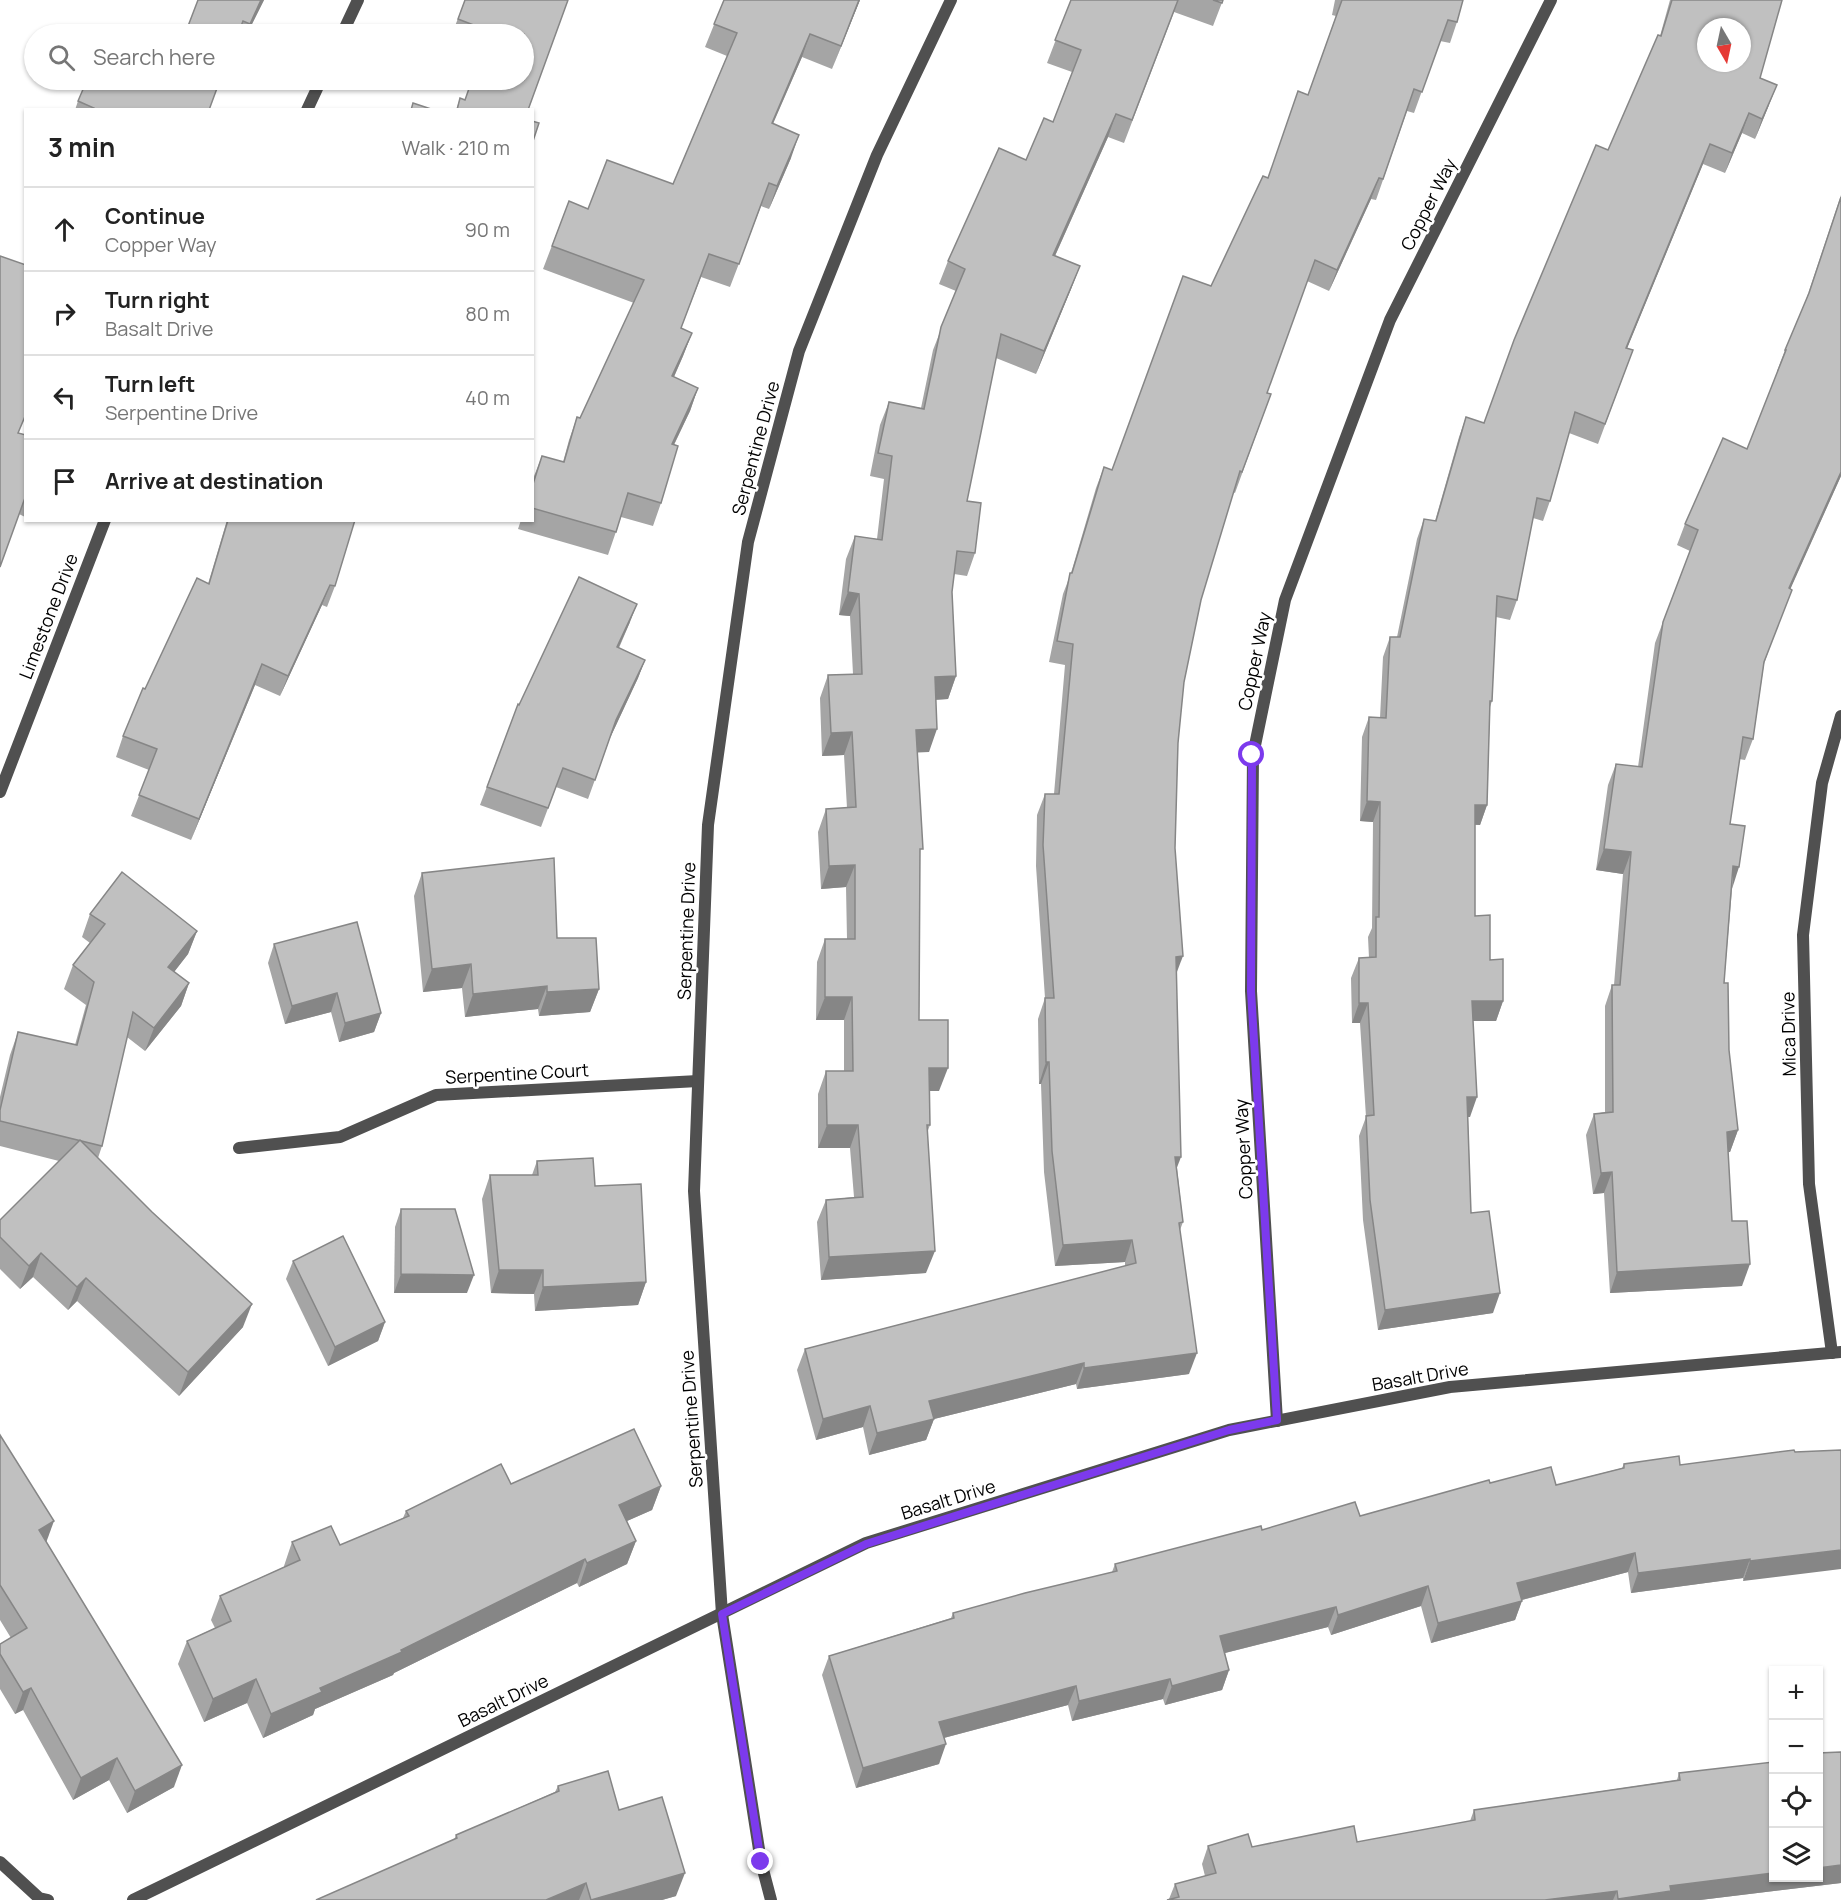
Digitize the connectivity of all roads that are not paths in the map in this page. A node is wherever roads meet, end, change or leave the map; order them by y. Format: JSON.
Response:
{"nodes":[{"id":1,"x":358,"y":0,"type":"edge"},
{"id":2,"x":951,"y":0,"type":"edge"},
{"id":3,"x":1551,"y":0,"type":"edge"},
{"id":4,"x":347,"y":24,"type":"edge"},
{"id":5,"x":316,"y":90,"type":"edge"},
{"id":6,"x":308,"y":108,"type":"edge"},
{"id":7,"x":104,"y":522,"type":"edge"},
{"id":8,"x":1841,"y":716,"type":"edge"},
{"id":9,"x":0,"y":792,"type":"edge"},
{"id":10,"x":698,"y":1081,"type":"junction"},
{"id":11,"x":239,"y":1148,"type":"dead end"},
{"id":12,"x":1837,"y":1353,"type":"edge"},
{"id":13,"x":1277,"y":1420,"type":"junction"},
{"id":14,"x":722,"y":1614,"type":"junction"},
{"id":15,"x":0,"y":1862,"type":"edge"},
{"id":16,"x":48,"y":1900,"type":"edge"},
{"id":17,"x":133,"y":1900,"type":"edge"},
{"id":18,"x":771,"y":1900,"type":"edge"}],
"edges":[{"from":1,"to":4,"type":"street"},
{"from":2,"to":10,"type":"street","name":"Serpentine Drive"},
{"from":3,"to":13,"type":"street","name":"Copper Way"},
{"from":5,"to":6,"type":"street"},
{"from":7,"to":9,"type":"street","name":"Limestone Drive"},
{"from":8,"to":12,"type":"street","name":"Mica Drive"},
{"from":10,"to":11,"type":"street","name":"Serpentine Court"},
{"from":10,"to":14,"type":"street","name":"Serpentine Drive"},
{"from":12,"to":13,"type":"street","name":"Basalt Drive"},
{"from":13,"to":14,"type":"street","name":"Basalt Drive"},
{"from":14,"to":17,"type":"street","name":"Basalt Drive"},
{"from":14,"to":18,"type":"street","name":"Serpentine Drive"},
{"from":15,"to":16,"type":"street"}]}
